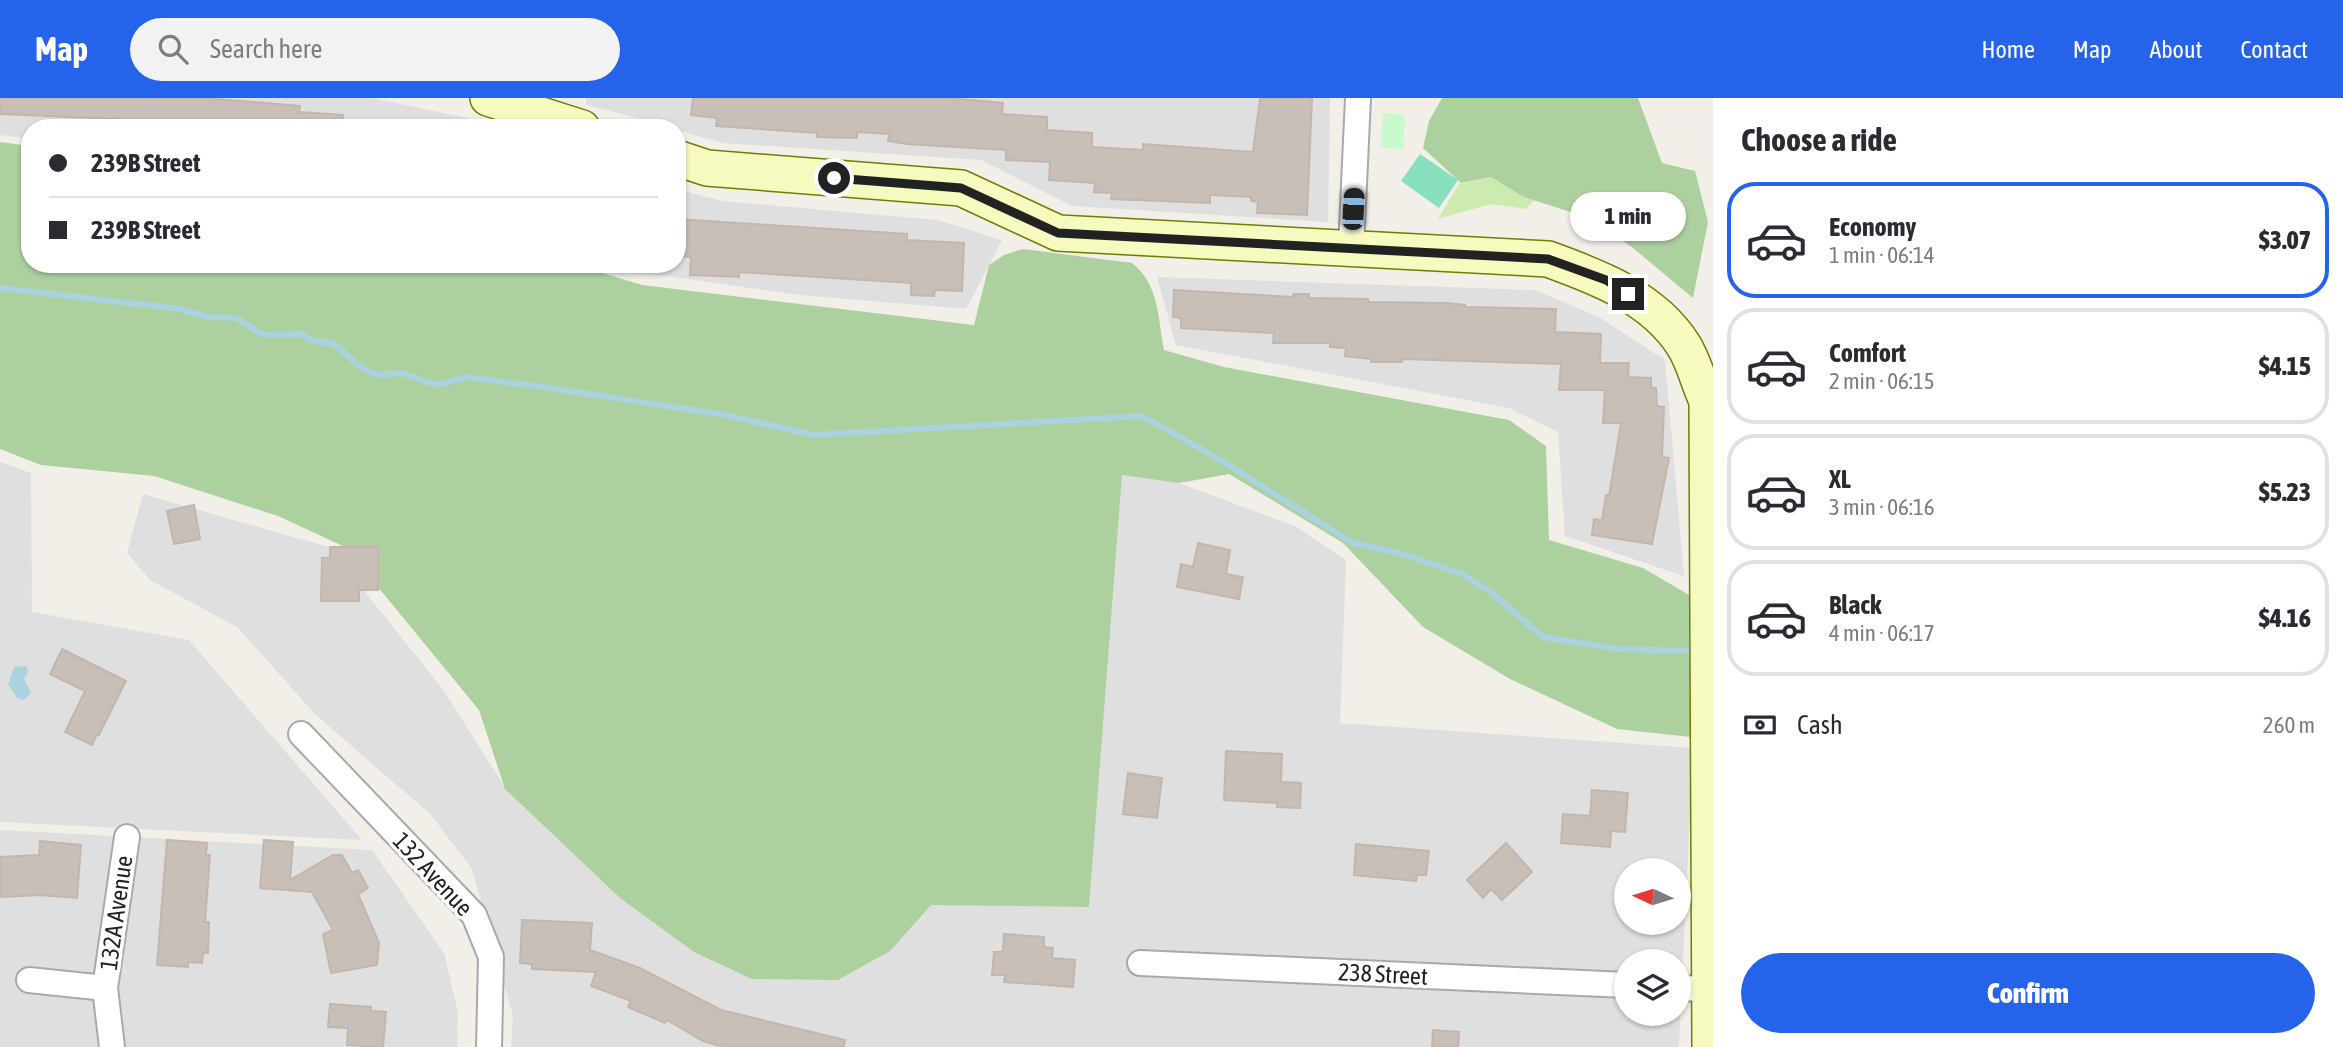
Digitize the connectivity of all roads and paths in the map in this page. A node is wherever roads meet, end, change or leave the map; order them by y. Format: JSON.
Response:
{"nodes":[{"id":1,"x":488,"y":98,"type":"edge"},
{"id":2,"x":1358,"y":98,"type":"edge"},
{"id":3,"x":554,"y":119,"type":"edge"},
{"id":4,"x":686,"y":161,"type":"edge"},
{"id":5,"x":1351,"y":249,"type":"junction"},
{"id":6,"x":301,"y":734,"type":"dead end"},
{"id":7,"x":127,"y":837,"type":"dead end"},
{"id":8,"x":1140,"y":963,"type":"dead end"},
{"id":9,"x":29,"y":980,"type":"dead end"},
{"id":10,"x":1614,"y":984,"type":"edge"},
{"id":11,"x":105,"y":988,"type":"junction"},
{"id":12,"x":1694,"y":989,"type":"edge"},
{"id":13,"x":112,"y":1047,"type":"edge"},
{"id":14,"x":489,"y":1047,"type":"edge"},
{"id":15,"x":1710,"y":1047,"type":"edge"}],
"edges":[{"from":1,"to":3,"type":"street"},
{"from":2,"to":5,"type":"street"},
{"from":4,"to":5,"type":"street"},
{"from":5,"to":12,"type":"street"},
{"from":6,"to":14,"type":"street","name":"132 Avenue"},
{"from":7,"to":11,"type":"street","name":"132A Avenue"},
{"from":8,"to":10,"type":"street","name":"238 Street"},
{"from":9,"to":11,"type":"street","name":"132A Avenue"},
{"from":11,"to":13,"type":"street","name":"132A Avenue"},
{"from":12,"to":15,"type":"street"}]}
